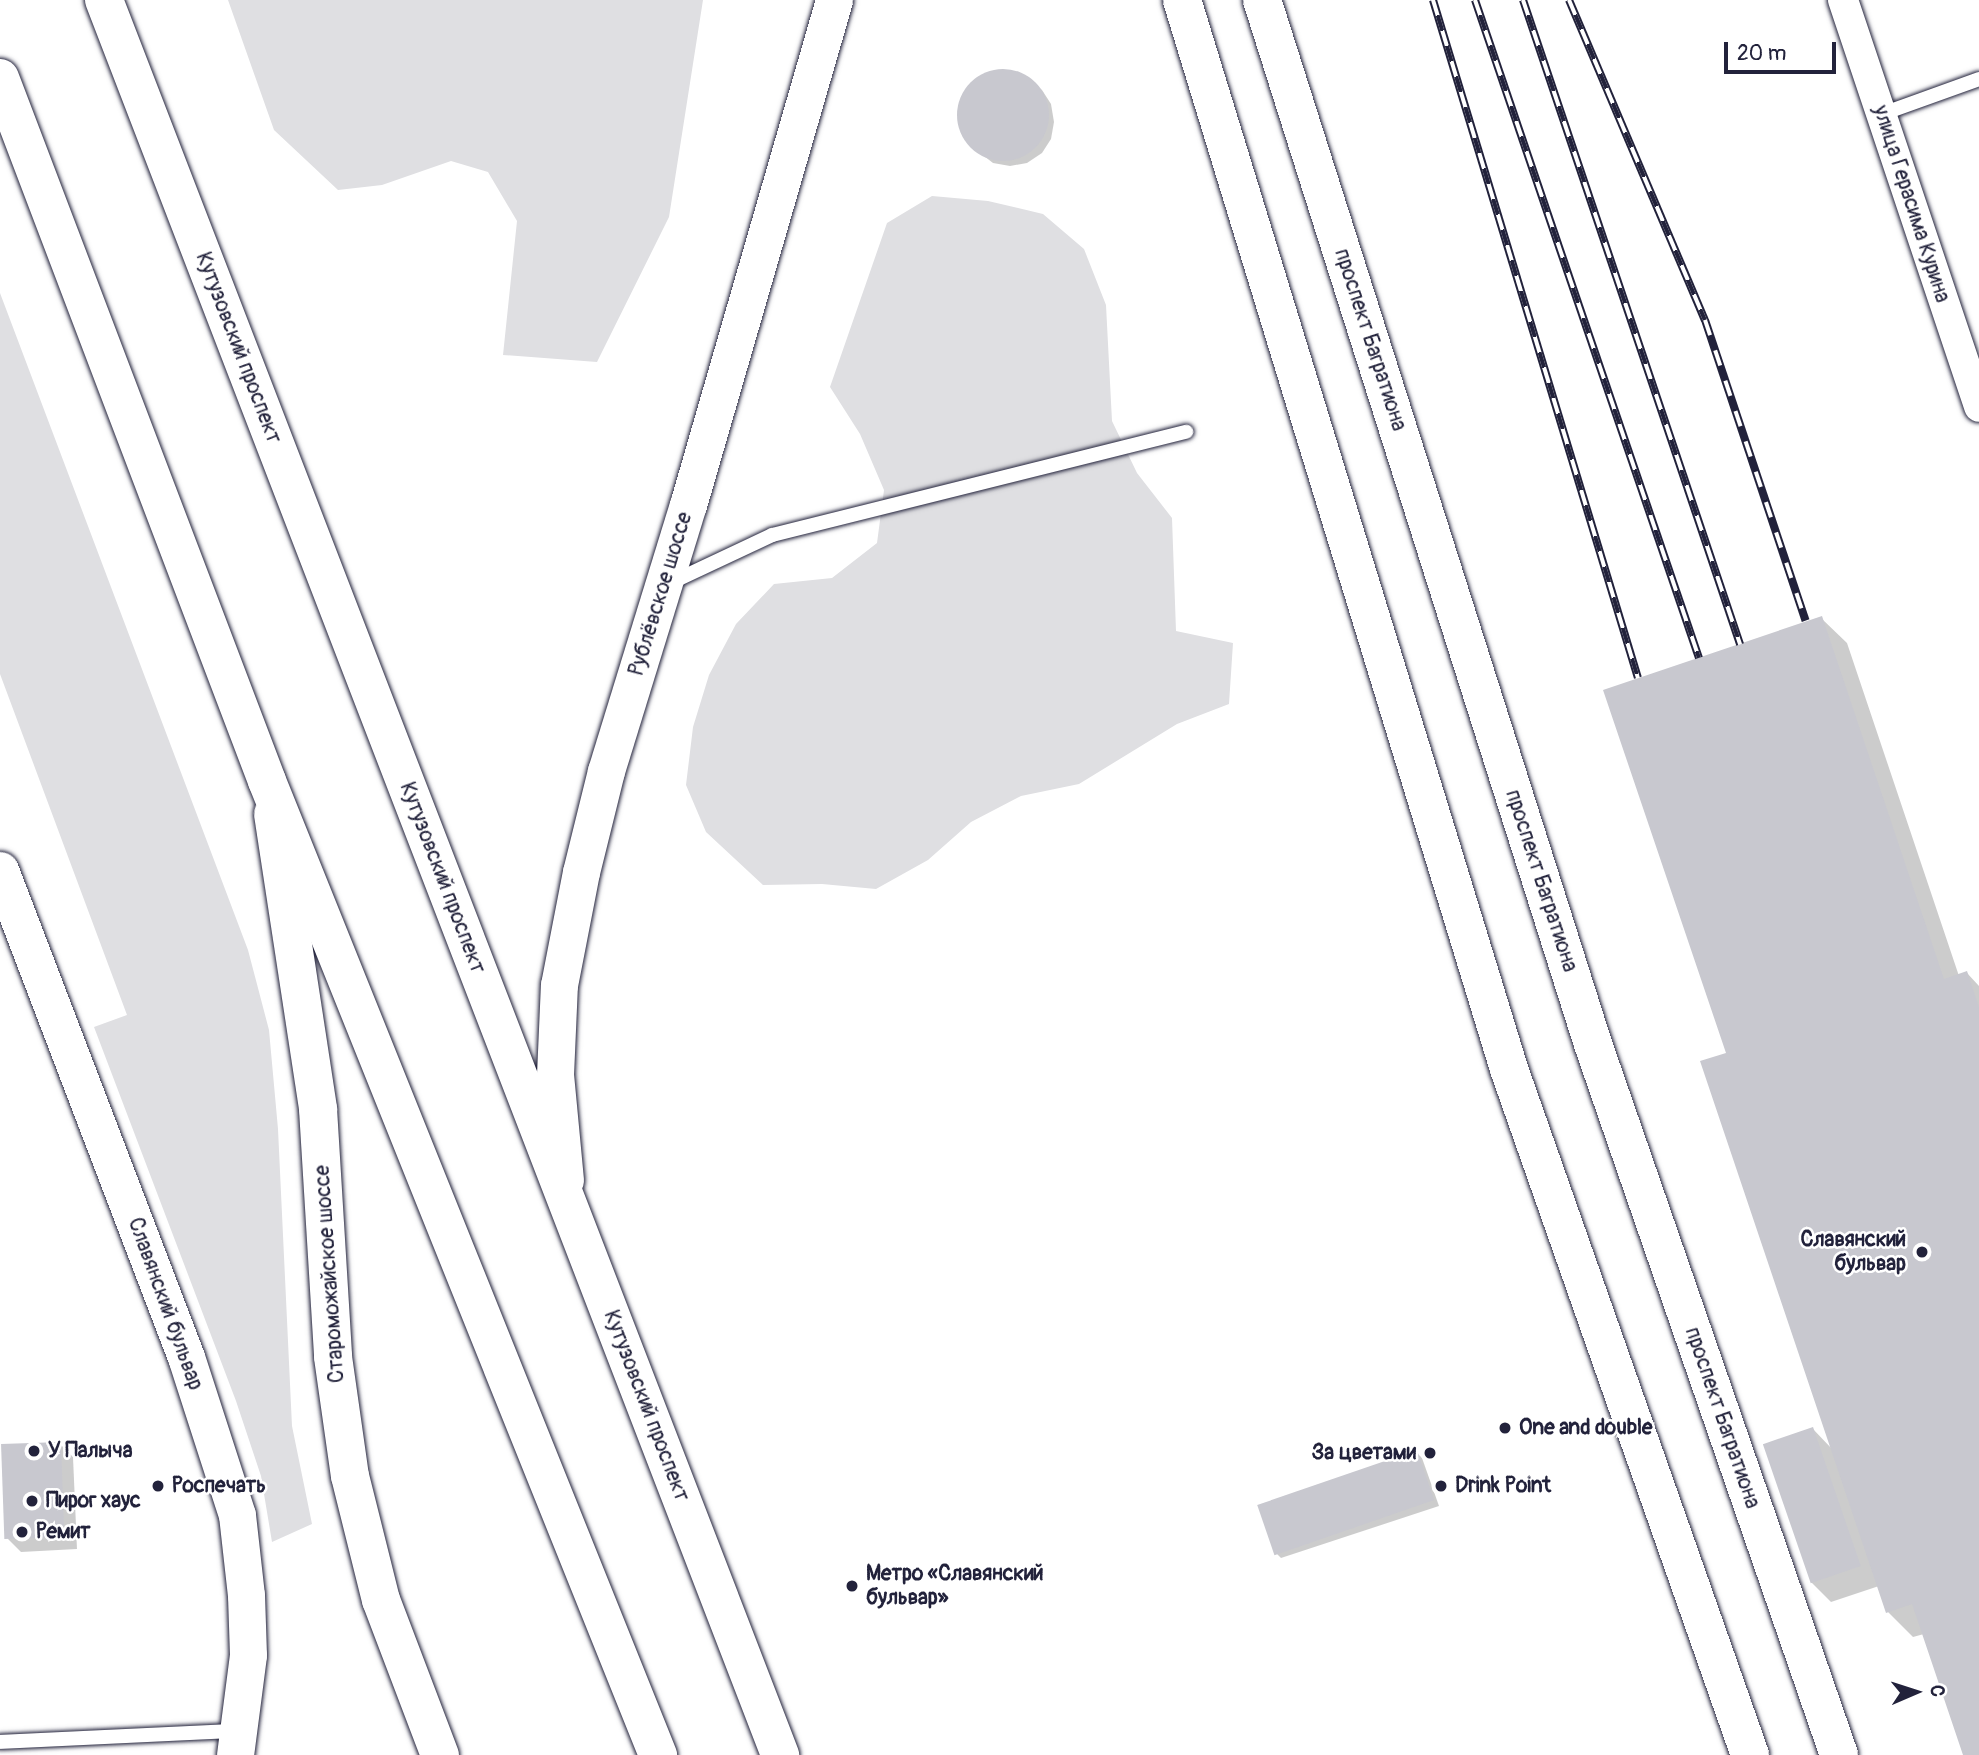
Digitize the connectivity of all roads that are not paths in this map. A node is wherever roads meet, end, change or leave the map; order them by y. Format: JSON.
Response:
{"nodes":[{"id":1,"x":104,"y":0,"type":"edge"},
{"id":2,"x":834,"y":0,"type":"edge"},
{"id":3,"x":1182,"y":0,"type":"edge"},
{"id":4,"x":1262,"y":0,"type":"edge"},
{"id":5,"x":1843,"y":0,"type":"edge"},
{"id":6,"x":0,"y":78,"type":"edge"},
{"id":7,"x":1979,"y":79,"type":"edge"},
{"id":8,"x":1882,"y":114,"type":"junction"},
{"id":9,"x":1979,"y":407,"type":"edge"},
{"id":10,"x":1186,"y":432,"type":"dead end"},
{"id":11,"x":663,"y":586,"type":"junction"},
{"id":12,"x":267,"y":781,"type":"junction"},
{"id":13,"x":0,"y":870,"type":"edge"},
{"id":14,"x":566,"y":1199,"type":"junction"},
{"id":15,"x":0,"y":1742,"type":"edge"},
{"id":16,"x":237,"y":1743,"type":"edge"},
{"id":17,"x":440,"y":1755,"type":"edge"},
{"id":18,"x":658,"y":1755,"type":"edge"},
{"id":19,"x":780,"y":1755,"type":"edge"},
{"id":20,"x":1750,"y":1755,"type":"edge"},
{"id":21,"x":1839,"y":1755,"type":"edge"}],
"edges":[{"from":1,"to":14,"type":"main road","name":"Кутузовский проспект"},
{"from":2,"to":11,"type":"street","name":"Рублёвское шоссе"},
{"from":3,"to":20,"type":"main road"},
{"from":4,"to":21,"type":"main road","name":"проспект Багратиона"},
{"from":5,"to":8,"type":"street","name":"улица Герасима Курина"},
{"from":6,"to":12,"type":"main road"},
{"from":7,"to":8,"type":"lane"},
{"from":8,"to":9,"type":"street","name":"улица Герасима Курина"},
{"from":10,"to":11,"type":"lane"},
{"from":11,"to":14,"type":"street","name":"Рублёвское шоссе"},
{"from":12,"to":17,"type":"main road","name":"Староможайское шоссе"},
{"from":12,"to":18,"type":"main road"},
{"from":13,"to":16,"type":"street","name":"Славянский бульвар"},
{"from":14,"to":19,"type":"main road","name":"Кутузовский проспект"},
{"from":15,"to":16,"type":"lane"}]}
